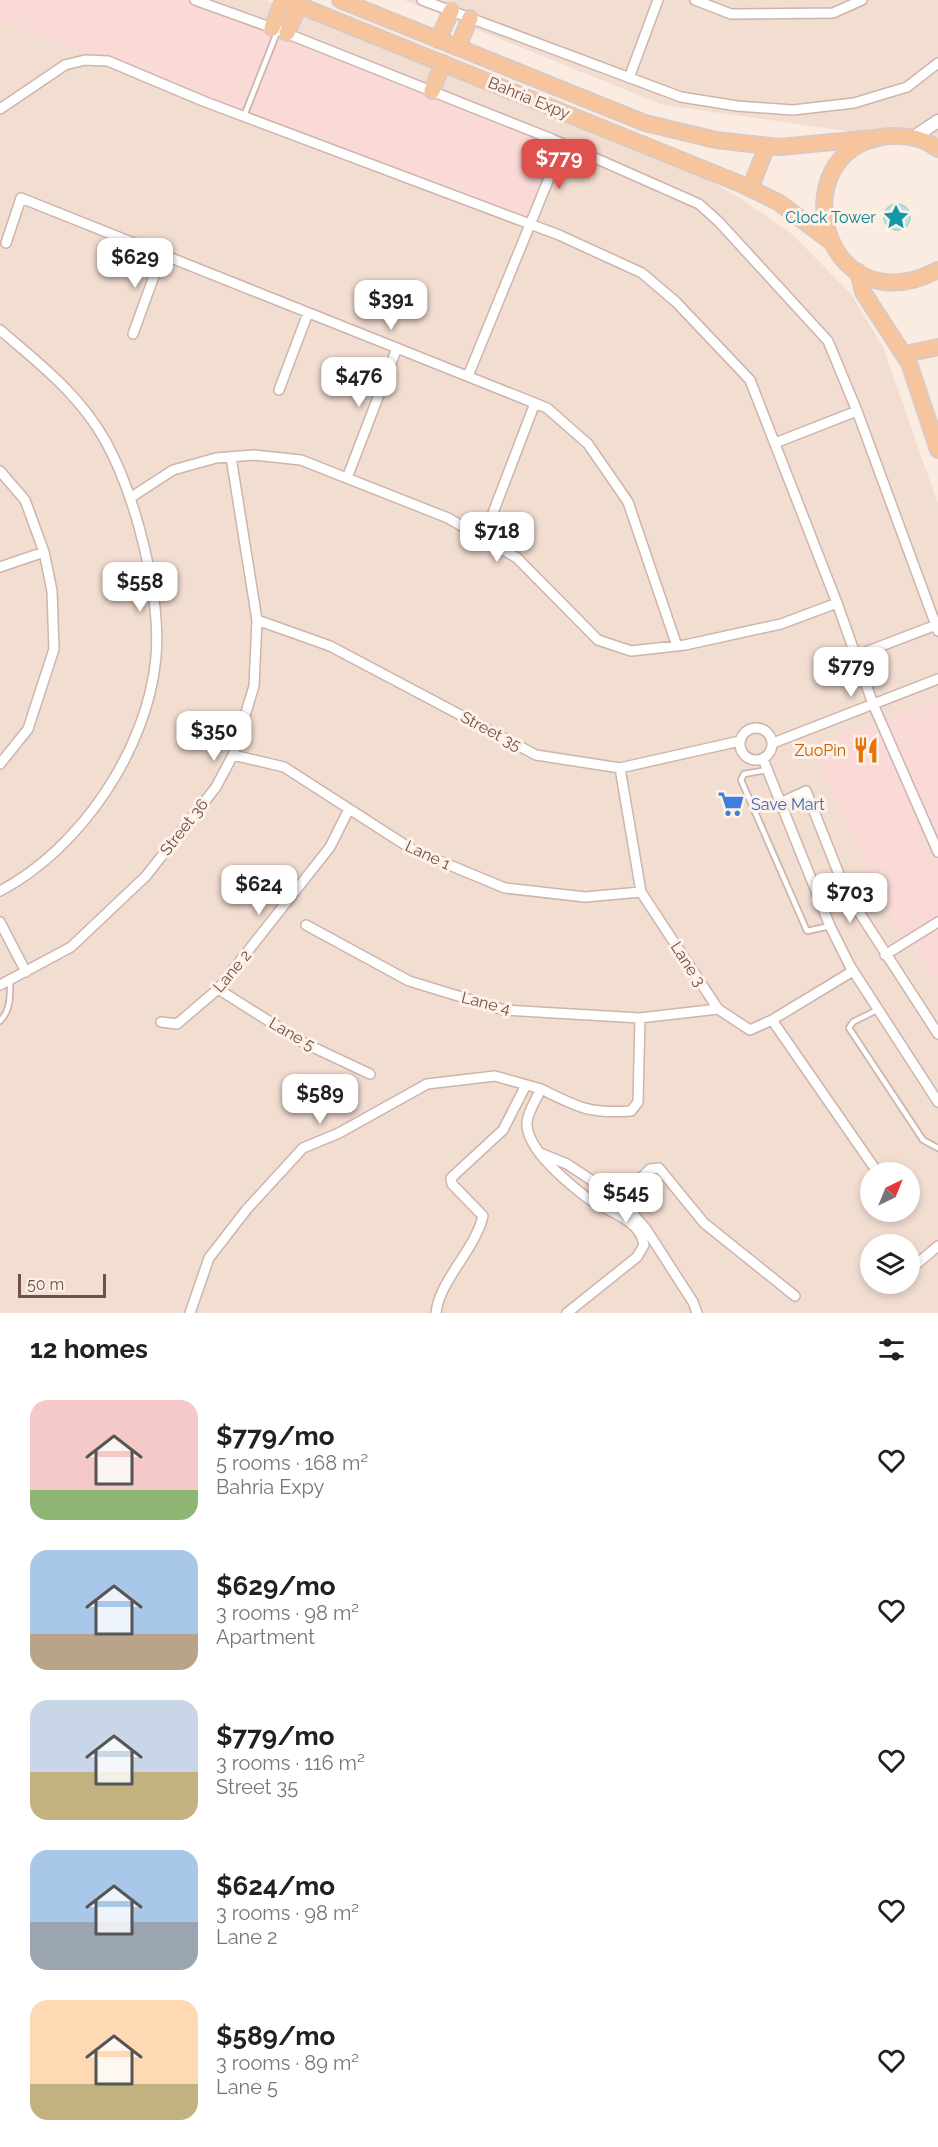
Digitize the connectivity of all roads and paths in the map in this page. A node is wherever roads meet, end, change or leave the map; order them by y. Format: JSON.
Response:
{"nodes":[{"id":1,"x":195,"y":0,"type":"edge"},
{"id":2,"x":340,"y":0,"type":"edge"},
{"id":3,"x":422,"y":0,"type":"edge"},
{"id":4,"x":658,"y":0,"type":"edge"},
{"id":5,"x":695,"y":0,"type":"edge"},
{"id":6,"x":862,"y":0,"type":"edge"},
{"id":7,"x":289,"y":2,"type":"edge"},
{"id":8,"x":451,"y":11,"type":"junction"},
{"id":9,"x":470,"y":18,"type":"junction"},
{"id":10,"x":279,"y":30,"type":"junction"},
{"id":11,"x":438,"y":40,"type":"junction"},
{"id":12,"x":458,"y":47,"type":"junction"},
{"id":13,"x":443,"y":63,"type":"junction"},
{"id":14,"x":938,"y":63,"type":"edge"},
{"id":15,"x":629,"y":78,"type":"junction"},
{"id":16,"x":432,"y":91,"type":"junction"},
{"id":17,"x":0,"y":109,"type":"edge"},
{"id":18,"x":244,"y":116,"type":"junction"},
{"id":19,"x":938,"y":121,"type":"edge"},
{"id":20,"x":914,"y":137,"type":"junction"},
{"id":21,"x":875,"y":138,"type":"junction"},
{"id":22,"x":563,"y":144,"type":"junction"},
{"id":23,"x":767,"y":146,"type":"junction"},
{"id":24,"x":938,"y":149,"type":"edge"},
{"id":25,"x":750,"y":189,"type":"junction"},
{"id":26,"x":530,"y":224,"type":"junction"},
{"id":27,"x":830,"y":241,"type":"junction"},
{"id":28,"x":6,"y":243,"type":"dead end"},
{"id":29,"x":162,"y":254,"type":"junction"},
{"id":30,"x":938,"y":270,"type":"edge"},
{"id":31,"x":858,"y":272,"type":"junction"},
{"id":32,"x":308,"y":313,"type":"junction"},
{"id":33,"x":0,"y":330,"type":"edge"},
{"id":34,"x":133,"y":334,"type":"dead end"},
{"id":35,"x":938,"y":347,"type":"edge"},
{"id":36,"x":397,"y":348,"type":"junction"},
{"id":37,"x":905,"y":354,"type":"junction"},
{"id":38,"x":468,"y":376,"type":"junction"},
{"id":39,"x":279,"y":390,"type":"dead end"},
{"id":40,"x":535,"y":403,"type":"junction"},
{"id":41,"x":857,"y":411,"type":"junction"},
{"id":42,"x":775,"y":443,"type":"junction"},
{"id":43,"x":938,"y":450,"type":"edge"},
{"id":44,"x":231,"y":458,"type":"junction"},
{"id":45,"x":0,"y":471,"type":"edge"},
{"id":46,"x":347,"y":478,"type":"junction"},
{"id":47,"x":130,"y":498,"type":"junction"},
{"id":48,"x":483,"y":539,"type":"junction"},
{"id":49,"x":44,"y":552,"type":"junction"},
{"id":50,"x":0,"y":567,"type":"edge"},
{"id":51,"x":837,"y":603,"type":"junction"},
{"id":52,"x":257,"y":620,"type":"junction"},
{"id":53,"x":937,"y":628,"type":"edge"},
{"id":54,"x":677,"y":646,"type":"junction"},
{"id":55,"x":855,"y":656,"type":"junction"},
{"id":56,"x":938,"y":680,"type":"edge"},
{"id":57,"x":873,"y":704,"type":"junction"},
{"id":58,"x":740,"y":741,"type":"junction"},
{"id":59,"x":773,"y":742,"type":"junction"},
{"id":60,"x":233,"y":755,"type":"junction"},
{"id":61,"x":763,"y":759,"type":"junction"},
{"id":62,"x":0,"y":764,"type":"edge"},
{"id":63,"x":620,"y":768,"type":"junction"},
{"id":64,"x":767,"y":770,"type":"junction"},
{"id":65,"x":780,"y":803,"type":"junction"},
{"id":66,"x":349,"y":809,"type":"junction"},
{"id":67,"x":938,"y":852,"type":"edge"},
{"id":68,"x":0,"y":891,"type":"edge"},
{"id":69,"x":642,"y":892,"type":"junction"},
{"id":70,"x":0,"y":922,"type":"edge"},
{"id":71,"x":938,"y":922,"type":"edge"},
{"id":72,"x":306,"y":926,"type":"dead end"},
{"id":73,"x":830,"y":926,"type":"junction"},
{"id":74,"x":885,"y":955,"type":"junction"},
{"id":75,"x":853,"y":971,"type":"junction"},
{"id":76,"x":26,"y":972,"type":"junction"},
{"id":77,"x":10,"y":981,"type":"junction"},
{"id":78,"x":0,"y":985,"type":"edge"},
{"id":79,"x":218,"y":990,"type":"junction"},
{"id":80,"x":718,"y":1009,"type":"junction"},
{"id":81,"x":878,"y":1009,"type":"junction"},
{"id":82,"x":640,"y":1018,"type":"junction"},
{"id":83,"x":772,"y":1020,"type":"junction"},
{"id":84,"x":0,"y":1021,"type":"edge"},
{"id":85,"x":161,"y":1022,"type":"dead end"},
{"id":86,"x":938,"y":1034,"type":"edge"},
{"id":87,"x":370,"y":1074,"type":"dead end"},
{"id":88,"x":526,"y":1085,"type":"junction"},
{"id":89,"x":541,"y":1089,"type":"junction"},
{"id":90,"x":938,"y":1102,"type":"edge"},
{"id":91,"x":938,"y":1148,"type":"edge"},
{"id":92,"x":537,"y":1152,"type":"junction"},
{"id":93,"x":870,"y":1162,"type":"edge"},
{"id":94,"x":620,"y":1199,"type":"junction"},
{"id":95,"x":938,"y":1246,"type":"edge"},
{"id":96,"x":920,"y":1261,"type":"edge"},
{"id":97,"x":795,"y":1296,"type":"dead end"},
{"id":98,"x":190,"y":1313,"type":"edge"},
{"id":99,"x":436,"y":1313,"type":"edge"},
{"id":100,"x":567,"y":1313,"type":"edge"},
{"id":101,"x":697,"y":1313,"type":"edge"}],
"edges":[{"from":1,"to":10,"type":"street"},
{"from":2,"to":11,"type":"main road","name":"Bahria Expy"},
{"from":3,"to":8,"type":"street"},
{"from":4,"to":15,"type":"street"},
{"from":5,"to":6,"type":"street"},
{"from":7,"to":10,"type":"main road"},
{"from":7,"to":13,"type":"main road","name":"Bahria Expy"},
{"from":8,"to":9,"type":"street"},
{"from":8,"to":11,"type":"main road"},
{"from":9,"to":12,"type":"main road"},
{"from":9,"to":15,"type":"street"},
{"from":10,"to":16,"type":"street"},
{"from":10,"to":18,"type":"lane"},
{"from":11,"to":12,"type":"main road","name":"Bahria Expy"},
{"from":12,"to":23,"type":"main road","name":"Bahria Expy"},
{"from":13,"to":16,"type":"main road"},
{"from":13,"to":25,"type":"main road","name":"Bahria Expy"},
{"from":14,"to":15,"type":"street"},
{"from":16,"to":22,"type":"street"},
{"from":17,"to":18,"type":"street"},
{"from":18,"to":26,"type":"street"},
{"from":19,"to":20,"type":"street"},
{"from":20,"to":21,"type":"main road","name":"Bahria Expy"},
{"from":20,"to":24,"type":"main road"},
{"from":21,"to":23,"type":"main road","name":"Bahria Expy"},
{"from":21,"to":27,"type":"main road"},
{"from":22,"to":26,"type":"street"},
{"from":22,"to":41,"type":"street"},
{"from":23,"to":25,"type":"main road"},
{"from":25,"to":27,"type":"main road","name":"Bahria Expy"},
{"from":26,"to":38,"type":"street"},
{"from":26,"to":42,"type":"street"},
{"from":27,"to":31,"type":"main road"},
{"from":28,"to":29,"type":"street"},
{"from":29,"to":32,"type":"street"},
{"from":29,"to":34,"type":"street"},
{"from":30,"to":31,"type":"main road"},
{"from":31,"to":37,"type":"main road"},
{"from":32,"to":36,"type":"street"},
{"from":32,"to":39,"type":"street"},
{"from":33,"to":47,"type":"street"},
{"from":35,"to":37,"type":"main road"},
{"from":36,"to":38,"type":"street"},
{"from":36,"to":46,"type":"street"},
{"from":37,"to":43,"type":"main road"},
{"from":38,"to":40,"type":"street"},
{"from":40,"to":48,"type":"street"},
{"from":40,"to":54,"type":"street"},
{"from":41,"to":42,"type":"street"},
{"from":41,"to":53,"type":"street"},
{"from":42,"to":51,"type":"street"},
{"from":44,"to":46,"type":"street"},
{"from":44,"to":47,"type":"street"},
{"from":44,"to":52,"type":"street","name":"Street 36"},
{"from":45,"to":49,"type":"street"},
{"from":46,"to":48,"type":"street"},
{"from":47,"to":68,"type":"street"},
{"from":48,"to":54,"type":"street"},
{"from":49,"to":50,"type":"street"},
{"from":49,"to":62,"type":"street"},
{"from":51,"to":54,"type":"street"},
{"from":51,"to":55,"type":"street"},
{"from":52,"to":60,"type":"street","name":"Street 36"},
{"from":52,"to":63,"type":"street","name":"Street 35"},
{"from":53,"to":55,"type":"street"},
{"from":55,"to":57,"type":"street"},
{"from":56,"to":57,"type":"street"},
{"from":57,"to":59,"type":"street"},
{"from":57,"to":67,"type":"street"},
{"from":58,"to":59,"type":"street"},
{"from":58,"to":61,"type":"street"},
{"from":58,"to":63,"type":"street","name":"Street 35"},
{"from":59,"to":61,"type":"street"},
{"from":60,"to":66,"type":"street","name":"Lane 1"},
{"from":60,"to":76,"type":"street","name":"Street 36"},
{"from":61,"to":64,"type":"street"},
{"from":63,"to":69,"type":"street","name":"Lane 3"},
{"from":64,"to":65,"type":"street"},
{"from":64,"to":73,"type":"lane"},
{"from":65,"to":73,"type":"street"},
{"from":65,"to":74,"type":"street"},
{"from":66,"to":69,"type":"street","name":"Lane 1"},
{"from":66,"to":79,"type":"street","name":"Lane 2"},
{"from":69,"to":80,"type":"street","name":"Lane 3"},
{"from":70,"to":76,"type":"street"},
{"from":71,"to":74,"type":"street"},
{"from":72,"to":82,"type":"street","name":"Lane 4"},
{"from":73,"to":75,"type":"street"},
{"from":74,"to":86,"type":"street"},
{"from":75,"to":81,"type":"street"},
{"from":75,"to":83,"type":"street","name":"Lane 3"},
{"from":76,"to":77,"type":"street","name":"Street 36"},
{"from":77,"to":78,"type":"street","name":"Street 36"},
{"from":77,"to":84,"type":"lane"},
{"from":79,"to":85,"type":"street","name":"Lane 2"},
{"from":79,"to":87,"type":"street","name":"Lane 5"},
{"from":80,"to":82,"type":"street","name":"Lane 4"},
{"from":80,"to":83,"type":"street","name":"Lane 3"},
{"from":81,"to":90,"type":"street"},
{"from":81,"to":91,"type":"lane"},
{"from":82,"to":89,"type":"street"},
{"from":83,"to":93,"type":"street"},
{"from":88,"to":89,"type":"street"},
{"from":88,"to":98,"type":"street"},
{"from":88,"to":99,"type":"street"},
{"from":89,"to":92,"type":"street"},
{"from":92,"to":94,"type":"street"},
{"from":92,"to":100,"type":"street"},
{"from":94,"to":97,"type":"street"},
{"from":94,"to":101,"type":"street"},
{"from":95,"to":96,"type":"street"}]}
